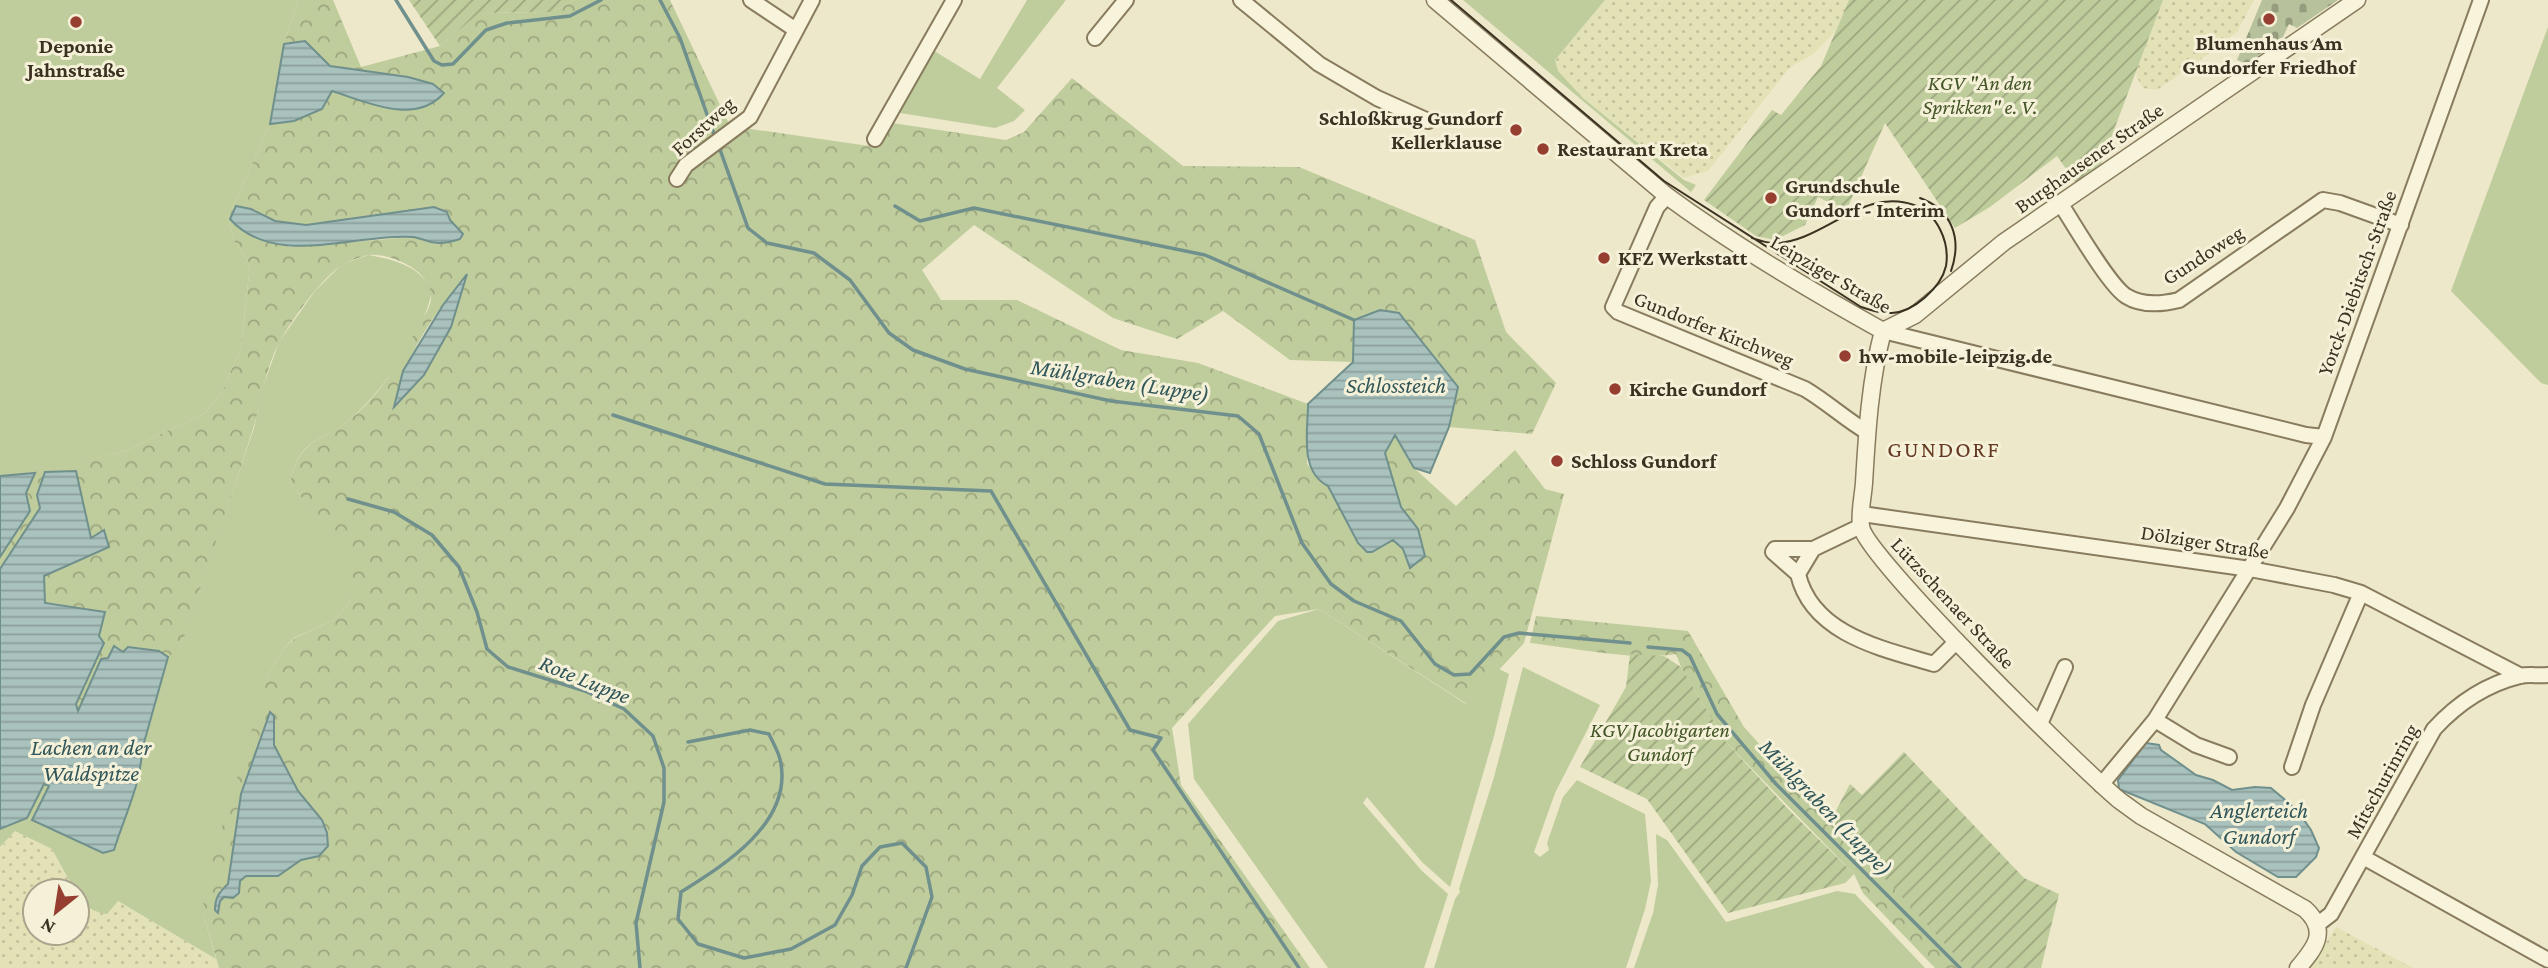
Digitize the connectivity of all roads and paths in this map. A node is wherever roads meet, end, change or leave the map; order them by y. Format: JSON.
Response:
{"nodes":[{"id":1,"x":751,"y":0,"type":"edge"},
{"id":2,"x":812,"y":0,"type":"edge"},
{"id":3,"x":954,"y":0,"type":"edge"},
{"id":4,"x":1126,"y":0,"type":"edge"},
{"id":5,"x":1241,"y":0,"type":"edge"},
{"id":6,"x":1435,"y":0,"type":"edge"},
{"id":7,"x":2357,"y":0,"type":"edge"},
{"id":8,"x":2481,"y":0,"type":"edge"},
{"id":9,"x":796,"y":30,"type":"junction"},
{"id":10,"x":1094,"y":38,"type":"dead end"},
{"id":11,"x":1428,"y":121,"type":"dead end"},
{"id":12,"x":875,"y":139,"type":"dead end"},
{"id":13,"x":677,"y":179,"type":"dead end"},
{"id":14,"x":1667,"y":197,"type":"junction"},
{"id":15,"x":2060,"y":204,"type":"junction"},
{"id":16,"x":2401,"y":225,"type":"junction"},
{"id":17,"x":1883,"y":331,"type":"junction"},
{"id":18,"x":1867,"y":432,"type":"junction"},
{"id":19,"x":2323,"y":437,"type":"junction"},
{"id":20,"x":1862,"y":520,"type":"junction"},
{"id":21,"x":1813,"y":549,"type":"junction"},
{"id":22,"x":2250,"y":569,"type":"junction"},
{"id":23,"x":1798,"y":575,"type":"junction"},
{"id":24,"x":2361,"y":593,"type":"junction"},
{"id":25,"x":1957,"y":641,"type":"junction"},
{"id":26,"x":2064,"y":667,"type":"dead end"},
{"id":27,"x":2521,"y":676,"type":"junction"},
{"id":28,"x":2548,"y":676,"type":"edge"},
{"id":29,"x":2155,"y":720,"type":"junction"},
{"id":30,"x":2040,"y":724,"type":"junction"},
{"id":31,"x":2229,"y":757,"type":"dead end"},
{"id":32,"x":2292,"y":767,"type":"dead end"},
{"id":33,"x":2101,"y":785,"type":"junction"},
{"id":34,"x":2363,"y":857,"type":"junction"},
{"id":35,"x":2318,"y":925,"type":"junction"},
{"id":36,"x":2548,"y":960,"type":"edge"},
{"id":37,"x":2298,"y":968,"type":"edge"}],
"edges":[{"from":1,"to":9,"type":"street"},
{"from":2,"to":9,"type":"street","name":"Forstweg"},
{"from":3,"to":12,"type":"street"},
{"from":4,"to":10,"type":"street"},
{"from":5,"to":11,"type":"street"},
{"from":6,"to":14,"type":"street","name":"Leipziger Straße"},
{"from":7,"to":15,"type":"street","name":"Burghausener Straße"},
{"from":8,"to":16,"type":"street","name":"Yorck-Diebitsch-Straße"},
{"from":9,"to":13,"type":"street","name":"Forstweg"},
{"from":14,"to":17,"type":"street","name":"Leipziger Straße"},
{"from":14,"to":18,"type":"street","name":"Gundorfer Kirchweg"},
{"from":15,"to":16,"type":"street","name":"Gundoweg"},
{"from":15,"to":17,"type":"street","name":"Burghausener Straße"},
{"from":16,"to":19,"type":"street","name":"Yorck-Diebitsch-Straße"},
{"from":17,"to":18,"type":"street"},
{"from":17,"to":19,"type":"street","name":"Leipziger Straße"},
{"from":18,"to":20,"type":"street"},
{"from":19,"to":22,"type":"street","name":"Yorck-Diebitsch-Straße"},
{"from":20,"to":21,"type":"street"},
{"from":20,"to":22,"type":"street","name":"Dölziger Straße"},
{"from":20,"to":25,"type":"street","name":"Lützschenaer Straße"},
{"from":21,"to":23,"type":"street"},
{"from":21,"to":23,"type":"street"},
{"from":22,"to":24,"type":"street","name":"Dölziger Straße"},
{"from":22,"to":29,"type":"street","name":"Yorck-Diebitsch-Straße"},
{"from":23,"to":25,"type":"street"},
{"from":24,"to":27,"type":"street","name":"Dölziger Straße"},
{"from":24,"to":32,"type":"street"},
{"from":25,"to":30,"type":"street","name":"Lützschenaer Straße"},
{"from":26,"to":30,"type":"street"},
{"from":27,"to":28,"type":"street","name":"Mitschurinring"},
{"from":27,"to":34,"type":"street","name":"Mitschurinring"},
{"from":29,"to":31,"type":"street"},
{"from":29,"to":33,"type":"street","name":"Yorck-Diebitsch-Straße"},
{"from":30,"to":33,"type":"street","name":"Lützschenaer Straße"},
{"from":33,"to":35,"type":"street","name":"Lützschenaer Straße"},
{"from":34,"to":35,"type":"street","name":"Mitschurinring"},
{"from":34,"to":36,"type":"street","name":"Mitschurinring"},
{"from":35,"to":37,"type":"street"}]}
